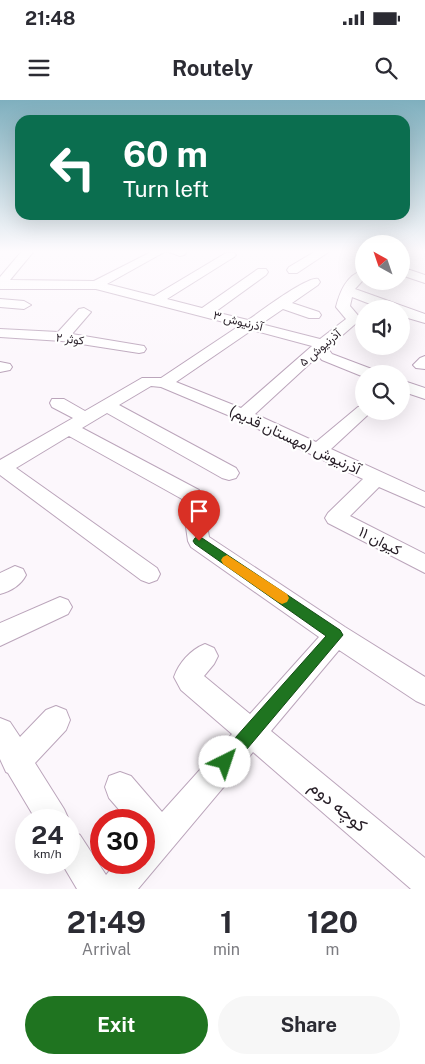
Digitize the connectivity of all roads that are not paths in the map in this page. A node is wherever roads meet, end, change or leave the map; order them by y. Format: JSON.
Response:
{"nodes":[{"id":1,"x":107,"y":288,"type":"edge"},
{"id":2,"x":176,"y":288,"type":"edge"},
{"id":3,"x":240,"y":288,"type":"edge"},
{"id":4,"x":305,"y":288,"type":"edge"},
{"id":5,"x":349,"y":288,"type":"edge"},
{"id":6,"x":347,"y":291,"type":"junction"},
{"id":7,"x":156,"y":300,"type":"junction"},
{"id":8,"x":372,"y":300,"type":"edge"},
{"id":9,"x":0,"y":303,"type":"edge"},
{"id":10,"x":280,"y":303,"type":"junction"},
{"id":11,"x":24,"y":305,"type":"dead end"},
{"id":12,"x":84,"y":312,"type":"dead end"},
{"id":13,"x":205,"y":313,"type":"junction"},
{"id":14,"x":410,"y":314,"type":"edge"},
{"id":15,"x":314,"y":316,"type":"dead end"},
{"id":16,"x":425,"y":319,"type":"edge"},
{"id":17,"x":252,"y":324,"type":"junction"},
{"id":18,"x":0,"y":333,"type":"edge"},
{"id":19,"x":62,"y":337,"type":"junction"},
{"id":20,"x":323,"y":344,"type":"junction"},
{"id":21,"x":139,"y":349,"type":"dead end"},
{"id":22,"x":355,"y":368,"type":"edge"},
{"id":23,"x":164,"y":382,"type":"junction"},
{"id":24,"x":410,"y":388,"type":"edge"},
{"id":25,"x":425,"y":394,"type":"edge"},
{"id":26,"x":58,"y":403,"type":"dead end"},
{"id":27,"x":106,"y":405,"type":"junction"},
{"id":28,"x":243,"y":415,"type":"junction"},
{"id":29,"x":355,"y":418,"type":"edge"},
{"id":30,"x":77,"y":423,"type":"junction"},
{"id":31,"x":318,"y":450,"type":"junction"},
{"id":32,"x":1,"y":468,"type":"edge"},
{"id":33,"x":229,"y":473,"type":"dead end"},
{"id":34,"x":377,"y":477,"type":"junction"},
{"id":35,"x":425,"y":500,"type":"edge"},
{"id":36,"x":425,"y":564,"type":"edge"},
{"id":37,"x":149,"y":574,"type":"dead end"},
{"id":38,"x":60,"y":607,"type":"dead end"},
{"id":39,"x":336,"y":635,"type":"junction"},
{"id":40,"x":0,"y":636,"type":"edge"},
{"id":41,"x":205,"y":656,"type":"dead end"},
{"id":42,"x":425,"y":692,"type":"edge"},
{"id":43,"x":56,"y":720,"type":"dead end"},
{"id":44,"x":0,"y":732,"type":"edge"},
{"id":45,"x":250,"y":733,"type":"junction"},
{"id":46,"x":16,"y":762,"type":"junction"},
{"id":47,"x":120,"y":787,"type":"dead end"},
{"id":48,"x":46,"y":809,"type":"edge"},
{"id":49,"x":132,"y":809,"type":"edge"},
{"id":50,"x":155,"y":844,"type":"edge"},
{"id":51,"x":80,"y":864,"type":"edge"},
{"id":52,"x":129,"y":874,"type":"edge"},
{"id":53,"x":425,"y":878,"type":"edge"},
{"id":54,"x":96,"y":889,"type":"edge"},
{"id":55,"x":116,"y":889,"type":"edge"}],
"edges":[{"from":1,"to":7,"type":"street","name":"آذرنیوش ۳"},
{"from":2,"to":7,"type":"street"},
{"from":3,"to":13,"type":"street"},
{"from":4,"to":10,"type":"street"},
{"from":5,"to":6,"type":"street"},
{"from":6,"to":8,"type":"street"},
{"from":6,"to":20,"type":"street","name":"آذرنیوش ۵"},
{"from":7,"to":13,"type":"street","name":"آذرنیوش ۳"},
{"from":9,"to":11,"type":"street"},
{"from":10,"to":15,"type":"street"},
{"from":10,"to":17,"type":"street"},
{"from":12,"to":19,"type":"street"},
{"from":13,"to":17,"type":"street","name":"آذرنیوش ۳"},
{"from":14,"to":16,"type":"street"},
{"from":17,"to":20,"type":"street","name":"آذرنیوش ۳"},
{"from":17,"to":23,"type":"street"},
{"from":18,"to":19,"type":"street","name":"کوثر ۲"},
{"from":19,"to":21,"type":"street","name":"کوثر ۲"},
{"from":20,"to":22,"type":"street"},
{"from":20,"to":28,"type":"street","name":"آذرنیوش ۵"},
{"from":23,"to":27,"type":"street"},
{"from":23,"to":28,"type":"street","name":"آذرنیوش (مهستان قدیم)"},
{"from":24,"to":25,"type":"street"},
{"from":26,"to":30,"type":"street"},
{"from":27,"to":30,"type":"street"},
{"from":27,"to":33,"type":"street"},
{"from":28,"to":31,"type":"street","name":"آذرنیوش (مهستان قدیم)"},
{"from":29,"to":31,"type":"street"},
{"from":30,"to":32,"type":"street"},
{"from":30,"to":39,"type":"street"},
{"from":31,"to":34,"type":"street","name":"آذرنیوش (مهستان قدیم)"},
{"from":32,"to":37,"type":"street"},
{"from":34,"to":35,"type":"street","name":"آذرنیوش (مهستان قدیم)"},
{"from":34,"to":36,"type":"street","name":"کیوان ۱۱"},
{"from":38,"to":40,"type":"street"},
{"from":39,"to":42,"type":"street"},
{"from":39,"to":45,"type":"street"},
{"from":41,"to":45,"type":"street","name":"کوچه دوم"},
{"from":43,"to":46,"type":"street"},
{"from":44,"to":46,"type":"street"},
{"from":45,"to":50,"type":"street"},
{"from":45,"to":53,"type":"street","name":"کوچه دوم"},
{"from":46,"to":48,"type":"street"},
{"from":47,"to":49,"type":"street"},
{"from":51,"to":54,"type":"street"},
{"from":52,"to":55,"type":"street"}]}
